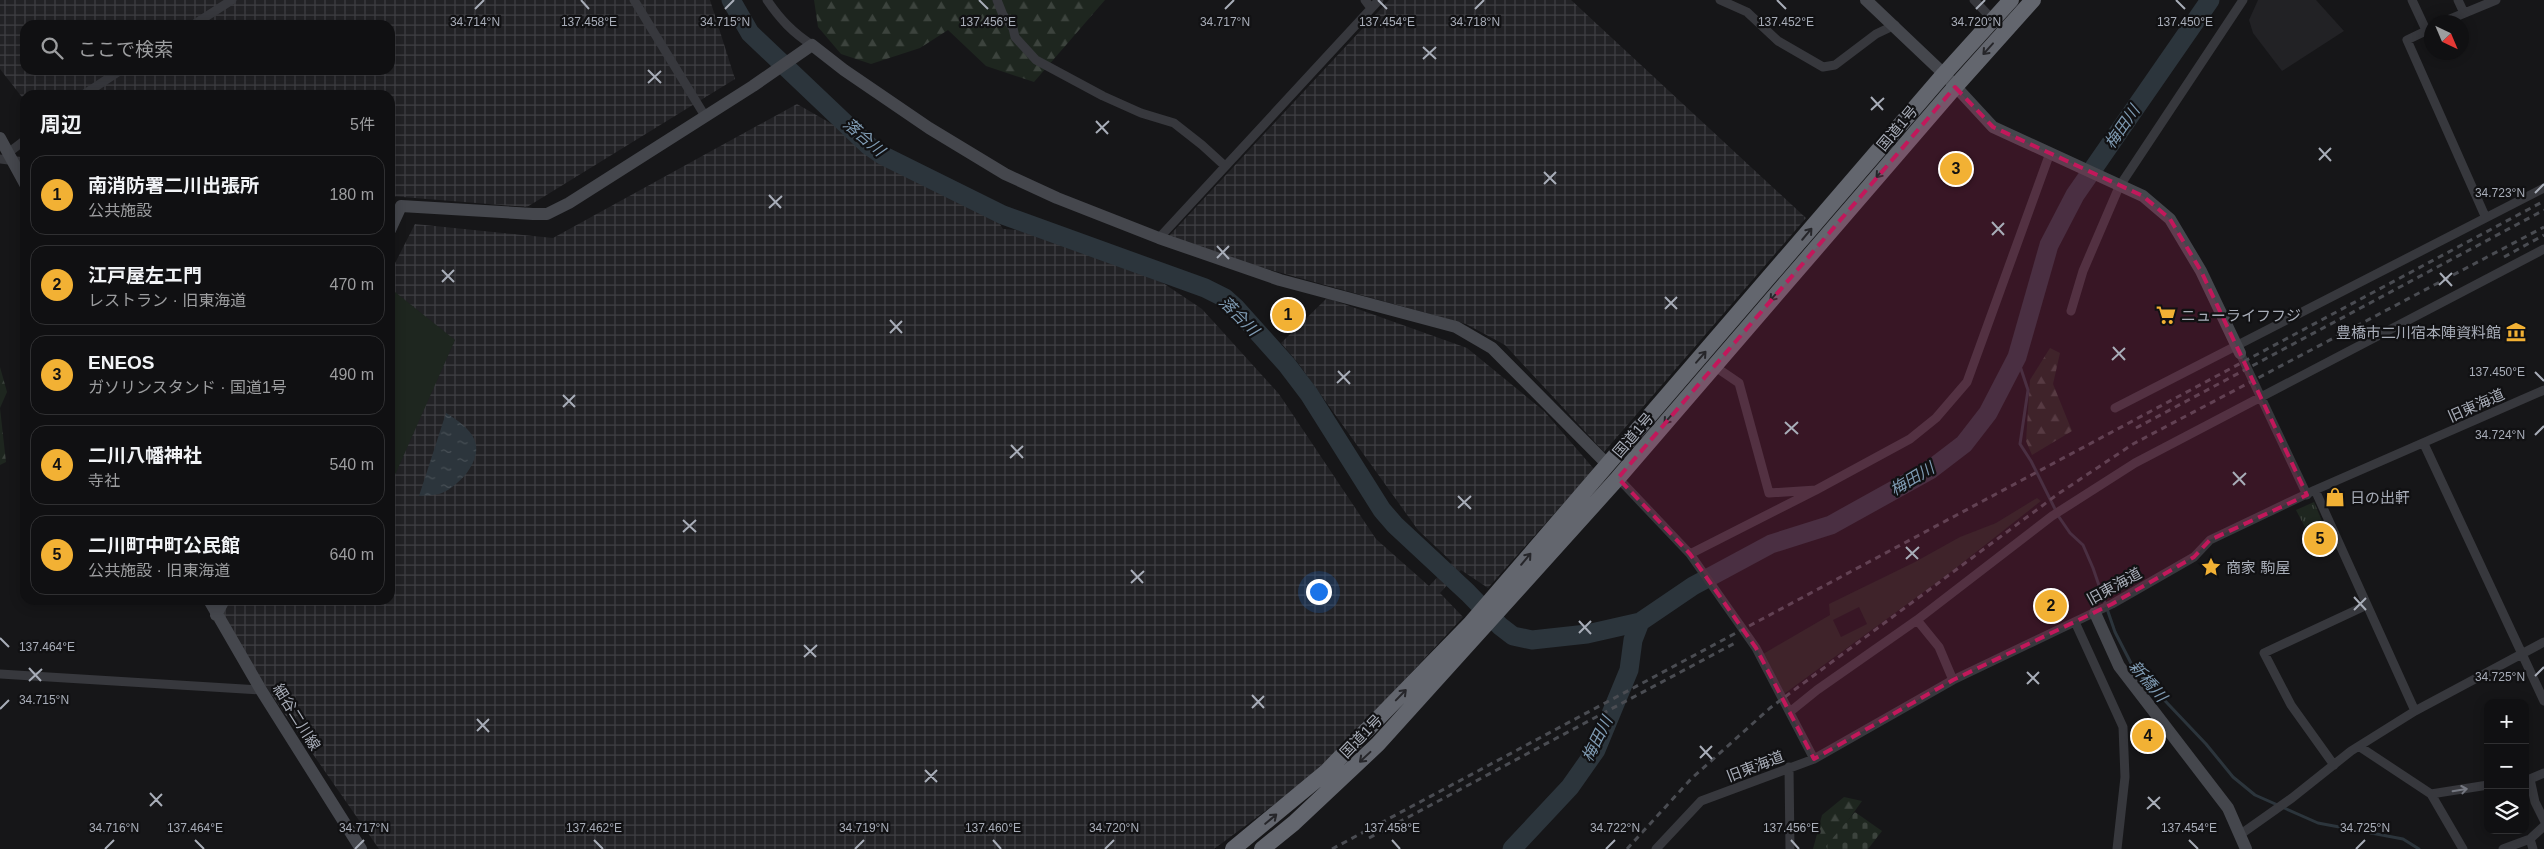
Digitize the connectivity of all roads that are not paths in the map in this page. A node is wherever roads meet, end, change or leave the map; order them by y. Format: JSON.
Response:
{"nodes":[{"id":1,"x":232,"y":0,"type":"edge"},
{"id":2,"x":634,"y":0,"type":"edge"},
{"id":3,"x":767,"y":0,"type":"edge"},
{"id":4,"x":997,"y":0,"type":"edge"},
{"id":5,"x":1365,"y":0,"type":"edge"},
{"id":6,"x":1379,"y":0,"type":"edge"},
{"id":7,"x":1720,"y":0,"type":"edge"},
{"id":8,"x":1866,"y":0,"type":"edge"},
{"id":9,"x":1974,"y":0,"type":"edge"},
{"id":10,"x":2011,"y":0,"type":"edge"},
{"id":11,"x":2033,"y":0,"type":"edge"},
{"id":12,"x":2243,"y":0,"type":"edge"},
{"id":13,"x":2412,"y":0,"type":"edge"},
{"id":14,"x":2458,"y":0,"type":"edge"},
{"id":15,"x":2496,"y":0,"type":"edge"},
{"id":16,"x":1371,"y":8,"type":"junction"},
{"id":17,"x":2464,"y":13,"type":"junction"},
{"id":18,"x":2459,"y":15,"type":"edge"},
{"id":19,"x":201,"y":20,"type":"edge"},
{"id":20,"x":1993,"y":20,"type":"junction"},
{"id":21,"x":2424,"y":20,"type":"edge"},
{"id":22,"x":1895,"y":26,"type":"junction"},
{"id":23,"x":2424,"y":32,"type":"edge"},
{"id":24,"x":812,"y":45,"type":"junction"},
{"id":25,"x":1944,"y":74,"type":"junction"},
{"id":26,"x":113,"y":75,"type":"edge"},
{"id":27,"x":1955,"y":87,"type":"junction"},
{"id":28,"x":91,"y":90,"type":"edge"},
{"id":29,"x":705,"y":116,"type":"junction"},
{"id":30,"x":0,"y":138,"type":"edge"},
{"id":31,"x":20,"y":147,"type":"edge"},
{"id":32,"x":2054,"y":155,"type":"junction"},
{"id":33,"x":11,"y":159,"type":"edge"},
{"id":34,"x":1225,"y":166,"type":"junction"},
{"id":35,"x":20,"y":175,"type":"edge"},
{"id":36,"x":2115,"y":185,"type":"junction"},
{"id":37,"x":2544,"y":188,"type":"edge"},
{"id":38,"x":396,"y":204,"type":"edge"},
{"id":39,"x":2485,"y":216,"type":"junction"},
{"id":40,"x":1160,"y":238,"type":"junction"},
{"id":41,"x":2544,"y":249,"type":"edge"},
{"id":42,"x":2071,"y":311,"type":"dead end"},
{"id":43,"x":2238,"y":349,"type":"junction"},
{"id":44,"x":1714,"y":366,"type":"junction"},
{"id":45,"x":2544,"y":390,"type":"edge"},
{"id":46,"x":2260,"y":396,"type":"junction"},
{"id":47,"x":2115,"y":408,"type":"dead end"},
{"id":48,"x":2424,"y":444,"type":"junction"},
{"id":49,"x":1607,"y":464,"type":"junction"},
{"id":50,"x":1618,"y":478,"type":"junction"},
{"id":51,"x":1816,"y":490,"type":"junction"},
{"id":52,"x":2311,"y":493,"type":"junction"},
{"id":53,"x":1691,"y":556,"type":"junction"},
{"id":54,"x":1499,"y":600,"type":"junction"},
{"id":55,"x":211,"y":605,"type":"edge"},
{"id":56,"x":221,"y":605,"type":"edge"},
{"id":57,"x":2367,"y":605,"type":"junction"},
{"id":58,"x":2098,"y":611,"type":"junction"},
{"id":59,"x":216,"y":615,"type":"junction"},
{"id":60,"x":1917,"y":620,"type":"junction"},
{"id":61,"x":2075,"y":622,"type":"junction"},
{"id":62,"x":1475,"y":626,"type":"junction"},
{"id":63,"x":2544,"y":642,"type":"edge"},
{"id":64,"x":2521,"y":654,"type":"junction"},
{"id":65,"x":0,"y":674,"type":"edge"},
{"id":66,"x":1953,"y":680,"type":"junction"},
{"id":67,"x":261,"y":690,"type":"junction"},
{"id":68,"x":2544,"y":701,"type":"edge"},
{"id":69,"x":1791,"y":711,"type":"junction"},
{"id":70,"x":2415,"y":711,"type":"junction"},
{"id":71,"x":2360,"y":747,"type":"junction"},
{"id":72,"x":1814,"y":759,"type":"junction"},
{"id":73,"x":2334,"y":765,"type":"junction"},
{"id":74,"x":1789,"y":768,"type":"junction"},
{"id":75,"x":2544,"y":773,"type":"edge"},
{"id":76,"x":2529,"y":779,"type":"edge"},
{"id":77,"x":2529,"y":782,"type":"edge"},
{"id":78,"x":2484,"y":787,"type":"edge"},
{"id":79,"x":2432,"y":794,"type":"junction"},
{"id":80,"x":2544,"y":820,"type":"edge"},
{"id":81,"x":2544,"y":826,"type":"edge"},
{"id":82,"x":2241,"y":834,"type":"junction"},
{"id":83,"x":2530,"y":839,"type":"junction"},
{"id":84,"x":1237,"y":848,"type":"edge"},
{"id":85,"x":361,"y":849,"type":"edge"},
{"id":86,"x":1262,"y":849,"type":"edge"},
{"id":87,"x":1656,"y":849,"type":"edge"},
{"id":88,"x":1790,"y":849,"type":"edge"},
{"id":89,"x":2117,"y":849,"type":"edge"},
{"id":90,"x":2246,"y":849,"type":"edge"},
{"id":91,"x":2463,"y":849,"type":"edge"},
{"id":92,"x":2503,"y":849,"type":"edge"},
{"id":93,"x":2533,"y":849,"type":"edge"}],
"edges":[{"from":1,"to":19,"type":"street"},
{"from":2,"to":29,"type":"street"},
{"from":3,"to":24,"type":"street"},
{"from":4,"to":34,"type":"street"},
{"from":5,"to":16,"type":"street"},
{"from":6,"to":16,"type":"street"},
{"from":7,"to":22,"type":"street"},
{"from":8,"to":22,"type":"street"},
{"from":9,"to":20,"type":"street"},
{"from":10,"to":20,"type":"highway","name":"国道1号"},
{"from":11,"to":27,"type":"highway","name":"国道1号","one_way":true},
{"from":12,"to":36,"type":"street"},
{"from":13,"to":21,"type":"street"},
{"from":14,"to":17,"type":"street"},
{"from":15,"to":17,"type":"street"},
{"from":16,"to":34,"type":"street"},
{"from":17,"to":18,"type":"street"},
{"from":20,"to":25,"type":"highway","name":"国道1号"},
{"from":22,"to":25,"type":"street"},
{"from":23,"to":39,"type":"street"},
{"from":24,"to":29,"type":"street"},
{"from":24,"to":40,"type":"street"},
{"from":25,"to":27,"type":"street"},
{"from":49,"to":25,"type":"highway","name":"国道1号","one_way":true},
{"from":26,"to":28,"type":"street"},
{"from":27,"to":32,"type":"street"},
{"from":27,"to":44,"type":"highway","name":"国道1号","one_way":true},
{"from":29,"to":38,"type":"street"},
{"from":30,"to":33,"type":"street"},
{"from":31,"to":33,"type":"street"},
{"from":32,"to":36,"type":"street"},
{"from":32,"to":51,"type":"street"},
{"from":33,"to":35,"type":"street"},
{"from":34,"to":40,"type":"street"},
{"from":36,"to":42,"type":"street"},
{"from":36,"to":43,"type":"street"},
{"from":37,"to":39,"type":"street"},
{"from":39,"to":43,"type":"street"},
{"from":40,"to":49,"type":"street"},
{"from":41,"to":46,"type":"street"},
{"from":43,"to":46,"type":"street"},
{"from":43,"to":47,"type":"street"},
{"from":44,"to":50,"type":"highway","name":"国道1号","one_way":true},
{"from":44,"to":51,"type":"street"},
{"from":45,"to":48,"type":"street","name":"旧東海道"},
{"from":46,"to":52,"type":"street"},
{"from":46,"to":60,"type":"street"},
{"from":48,"to":52,"type":"street","name":"旧東海道"},
{"from":48,"to":64,"type":"street"},
{"from":54,"to":49,"type":"highway","name":"国道1号","one_way":true},
{"from":50,"to":53,"type":"street"},
{"from":50,"to":54,"type":"highway","name":"国道1号"},
{"from":51,"to":53,"type":"street"},
{"from":52,"to":57,"type":"street"},
{"from":52,"to":58,"type":"street","name":"旧東海道"},
{"from":53,"to":69,"type":"street"},
{"from":54,"to":62,"type":"highway","name":"国道1号"},
{"from":55,"to":59,"type":"street","name":"細谷二川線"},
{"from":56,"to":59,"type":"street"},
{"from":57,"to":70,"type":"street"},
{"from":57,"to":73,"type":"street"},
{"from":58,"to":61,"type":"street","name":"旧東海道"},
{"from":58,"to":82,"type":"street"},
{"from":59,"to":67,"type":"street","name":"細谷二川線"},
{"from":60,"to":66,"type":"street"},
{"from":60,"to":69,"type":"street"},
{"from":61,"to":66,"type":"street","name":"旧東海道"},
{"from":61,"to":89,"type":"street"},
{"from":84,"to":62,"type":"highway","name":"国道1号","one_way":true},
{"from":62,"to":86,"type":"highway","name":"国道1号","one_way":true},
{"from":63,"to":64,"type":"street"},
{"from":64,"to":68,"type":"street"},
{"from":64,"to":70,"type":"street"},
{"from":65,"to":67,"type":"street"},
{"from":66,"to":72,"type":"street","name":"旧東海道"},
{"from":67,"to":85,"type":"street","name":"細谷二川線"},
{"from":69,"to":72,"type":"street"},
{"from":70,"to":71,"type":"street"},
{"from":71,"to":73,"type":"street"},
{"from":71,"to":79,"type":"street"},
{"from":72,"to":74,"type":"street","name":"旧東海道"},
{"from":73,"to":82,"type":"street"},
{"from":74,"to":87,"type":"street","name":"旧東海道"},
{"from":74,"to":88,"type":"street"},
{"from":75,"to":76,"type":"street"},
{"from":77,"to":80,"type":"street"},
{"from":79,"to":78,"type":"street","one_way":true},
{"from":79,"to":91,"type":"street"},
{"from":81,"to":83,"type":"street"},
{"from":82,"to":90,"type":"street"},
{"from":83,"to":92,"type":"street"},
{"from":83,"to":93,"type":"street"}]}
